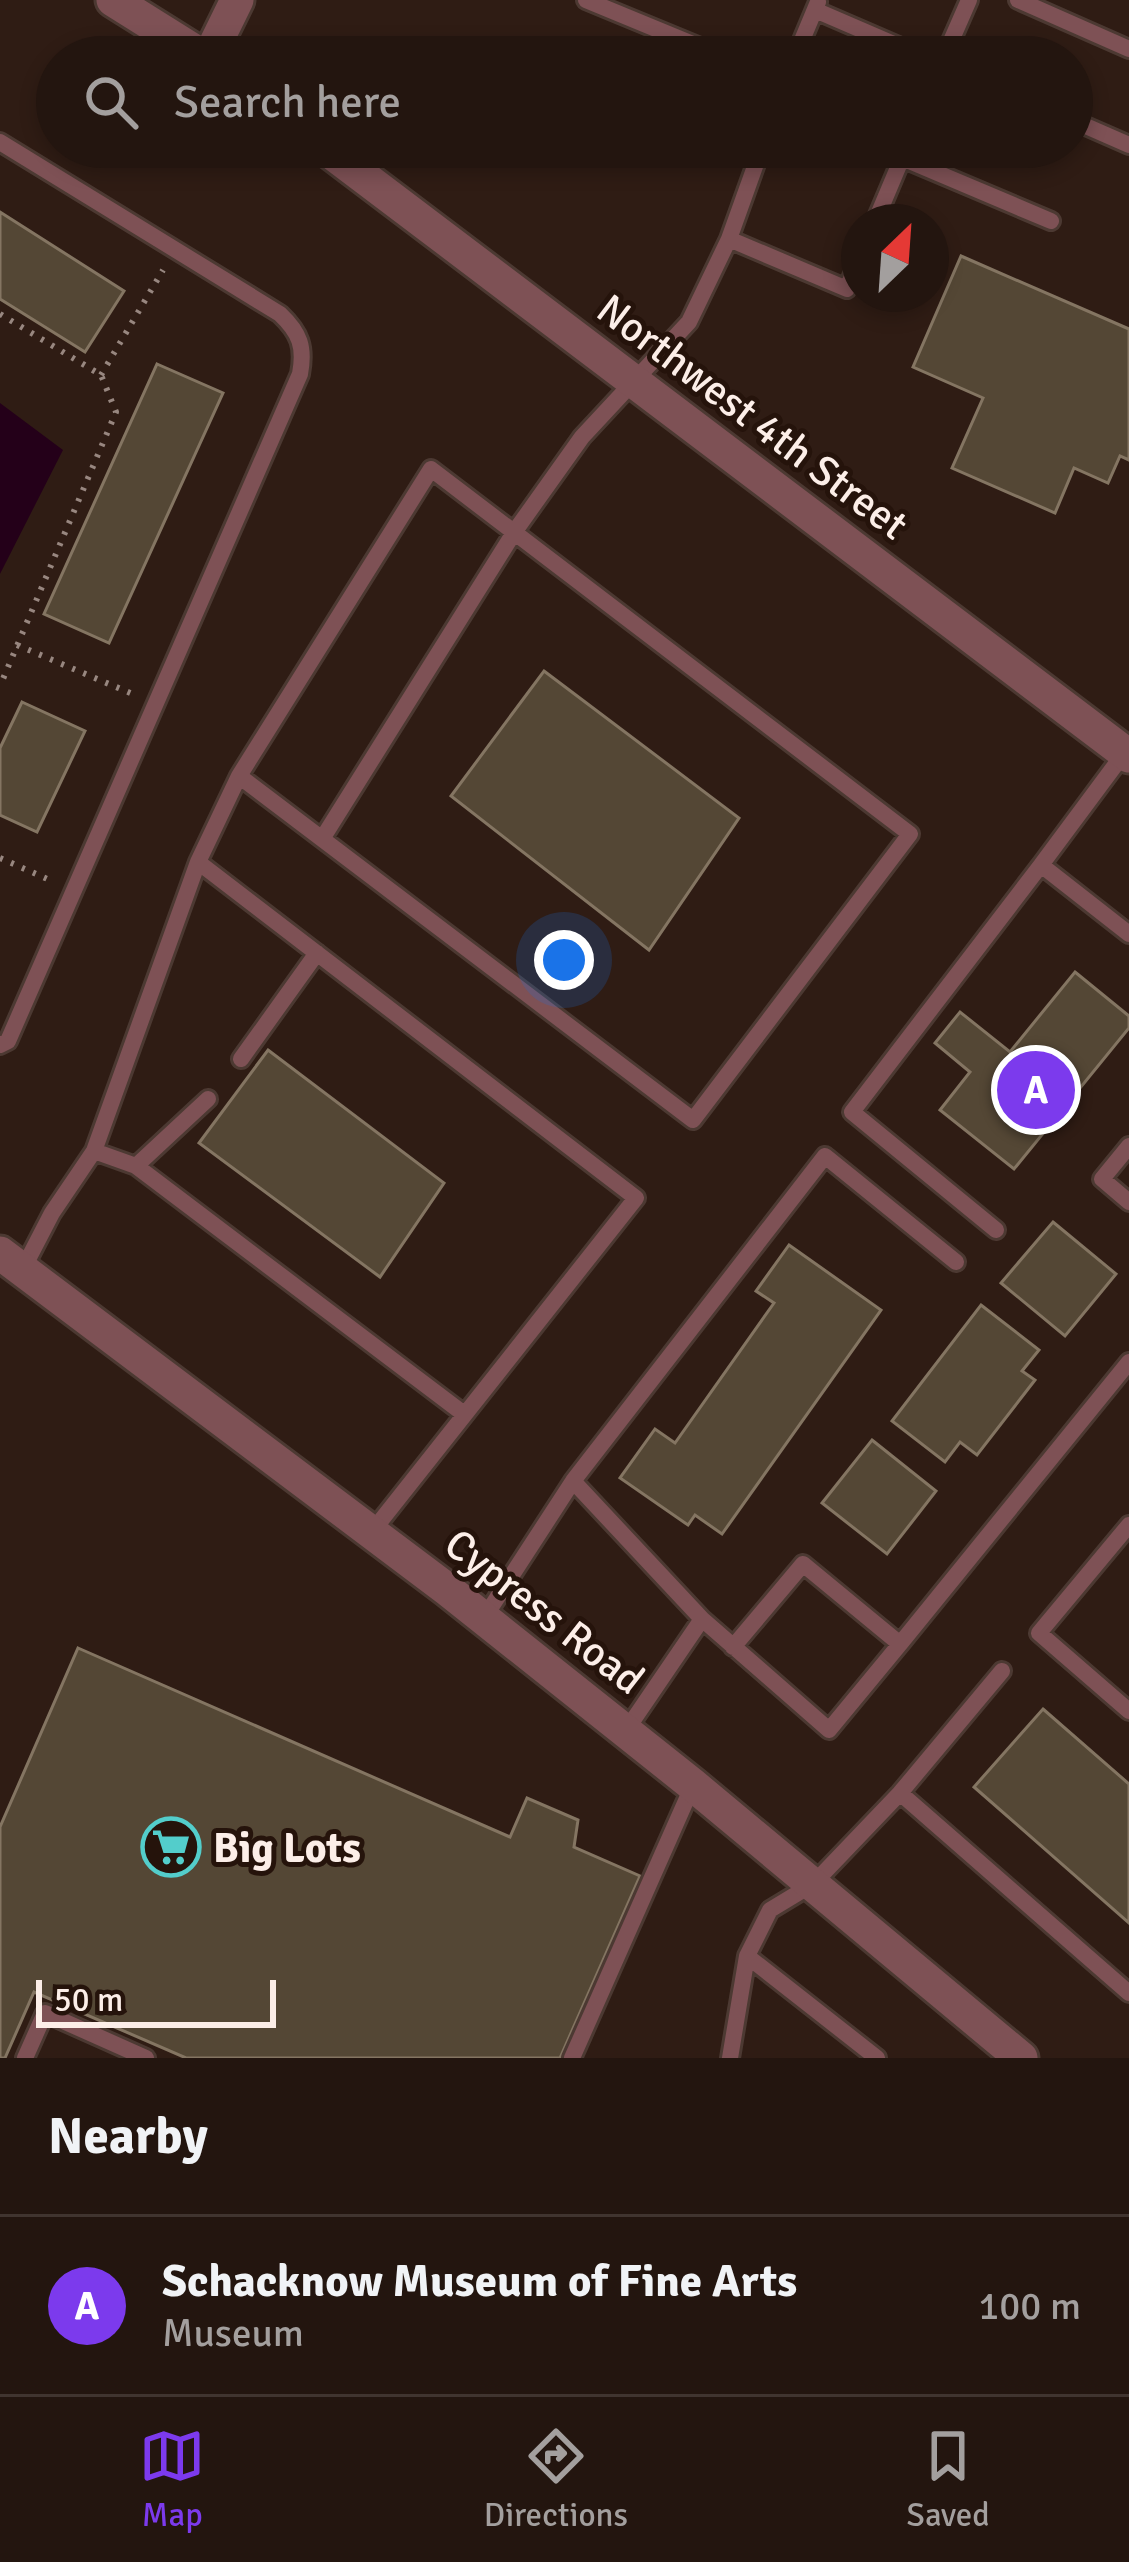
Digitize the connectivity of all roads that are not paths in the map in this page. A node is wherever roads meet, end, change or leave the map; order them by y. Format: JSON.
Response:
{"nodes":[{"id":1,"x":113,"y":0,"type":"edge"},
{"id":2,"x":237,"y":0,"type":"edge"},
{"id":3,"x":586,"y":0,"type":"edge"},
{"id":4,"x":969,"y":0,"type":"edge"},
{"id":5,"x":1018,"y":0,"type":"edge"},
{"id":6,"x":817,"y":5,"type":"edge"},
{"id":7,"x":169,"y":15,"type":"edge"},
{"id":8,"x":218,"y":36,"type":"edge"},
{"id":9,"x":673,"y":36,"type":"edge"},
{"id":10,"x":804,"y":36,"type":"edge"},
{"id":11,"x":881,"y":36,"type":"edge"},
{"id":12,"x":953,"y":36,"type":"edge"},
{"id":13,"x":1129,"y":49,"type":"edge"},
{"id":14,"x":1093,"y":129,"type":"edge"},
{"id":15,"x":0,"y":142,"type":"edge"},
{"id":16,"x":1129,"y":145,"type":"edge"},
{"id":17,"x":36,"y":164,"type":"edge"},
{"id":18,"x":43,"y":168,"type":"edge"},
{"id":19,"x":352,"y":168,"type":"edge"},
{"id":20,"x":754,"y":168,"type":"edge"},
{"id":21,"x":898,"y":168,"type":"edge"},
{"id":22,"x":926,"y":168,"type":"edge"},
{"id":23,"x":883,"y":204,"type":"edge"},
{"id":24,"x":1051,"y":221,"type":"dead end"},
{"id":25,"x":729,"y":239,"type":"junction"},
{"id":26,"x":841,"y":286,"type":"edge"},
{"id":27,"x":635,"y":383,"type":"junction"},
{"id":28,"x":515,"y":531,"type":"junction"},
{"id":29,"x":1127,"y":754,"type":"edge"},
{"id":30,"x":239,"y":776,"type":"junction"},
{"id":31,"x":322,"y":839,"type":"junction"},
{"id":32,"x":198,"y":862,"type":"junction"},
{"id":33,"x":1041,"y":865,"type":"junction"},
{"id":34,"x":1129,"y":934,"type":"edge"},
{"id":35,"x":317,"y":953,"type":"junction"},
{"id":36,"x":0,"y":1046,"type":"edge"},
{"id":37,"x":241,"y":1059,"type":"dead end"},
{"id":38,"x":208,"y":1099,"type":"dead end"},
{"id":39,"x":1129,"y":1145,"type":"edge"},
{"id":40,"x":94,"y":1151,"type":"junction"},
{"id":41,"x":136,"y":1166,"type":"junction"},
{"id":42,"x":1129,"y":1202,"type":"edge"},
{"id":43,"x":996,"y":1230,"type":"dead end"},
{"id":44,"x":11,"y":1261,"type":"edge"},
{"id":45,"x":956,"y":1262,"type":"dead end"},
{"id":46,"x":1129,"y":1362,"type":"edge"},
{"id":47,"x":464,"y":1414,"type":"junction"},
{"id":48,"x":573,"y":1481,"type":"junction"},
{"id":49,"x":1129,"y":1525,"type":"edge"},
{"id":50,"x":371,"y":1533,"type":"junction"},
{"id":51,"x":484,"y":1618,"type":"junction"},
{"id":52,"x":702,"y":1619,"type":"junction"},
{"id":53,"x":900,"y":1644,"type":"junction"},
{"id":54,"x":733,"y":1647,"type":"junction"},
{"id":55,"x":1002,"y":1671,"type":"dead end"},
{"id":56,"x":1129,"y":1711,"type":"edge"},
{"id":57,"x":625,"y":1732,"type":"junction"},
{"id":58,"x":693,"y":1785,"type":"junction"},
{"id":59,"x":900,"y":1793,"type":"junction"},
{"id":60,"x":813,"y":1884,"type":"junction"},
{"id":61,"x":747,"y":1956,"type":"junction"},
{"id":62,"x":1129,"y":1993,"type":"edge"},
{"id":63,"x":25,"y":2058,"type":"edge"},
{"id":64,"x":146,"y":2058,"type":"edge"},
{"id":65,"x":572,"y":2058,"type":"edge"},
{"id":66,"x":730,"y":2058,"type":"edge"},
{"id":67,"x":877,"y":2058,"type":"edge"},
{"id":68,"x":1021,"y":2058,"type":"edge"}],
"edges":[{"from":1,"to":7,"type":"street"},
{"from":2,"to":8,"type":"street"},
{"from":3,"to":9,"type":"lane"},
{"from":4,"to":12,"type":"lane"},
{"from":5,"to":13,"type":"lane"},
{"from":6,"to":10,"type":"lane"},
{"from":6,"to":11,"type":"lane"},
{"from":14,"to":16,"type":"lane"},
{"from":15,"to":17,"type":"lane"},
{"from":18,"to":36,"type":"lane"},
{"from":19,"to":27,"type":"street","name":"Northwest 4th Street"},
{"from":20,"to":25,"type":"lane"},
{"from":21,"to":23,"type":"lane"},
{"from":22,"to":24,"type":"lane"},
{"from":25,"to":26,"type":"lane"},
{"from":25,"to":27,"type":"lane"},
{"from":27,"to":28,"type":"lane"},
{"from":27,"to":29,"type":"street","name":"Northwest 4th Street"},
{"from":28,"to":30,"type":"lane"},
{"from":28,"to":31,"type":"lane"},
{"from":28,"to":31,"type":"lane"},
{"from":29,"to":33,"type":"lane"},
{"from":30,"to":31,"type":"lane"},
{"from":30,"to":32,"type":"lane"},
{"from":32,"to":35,"type":"lane"},
{"from":32,"to":40,"type":"lane"},
{"from":33,"to":34,"type":"lane"},
{"from":33,"to":43,"type":"lane"},
{"from":35,"to":37,"type":"lane"},
{"from":35,"to":47,"type":"lane"},
{"from":38,"to":41,"type":"lane"},
{"from":39,"to":42,"type":"lane"},
{"from":40,"to":41,"type":"lane"},
{"from":40,"to":44,"type":"lane"},
{"from":41,"to":47,"type":"lane"},
{"from":44,"to":50,"type":"street","name":"Cypress Road"},
{"from":45,"to":48,"type":"lane"},
{"from":46,"to":53,"type":"lane"},
{"from":47,"to":50,"type":"lane"},
{"from":48,"to":51,"type":"lane"},
{"from":48,"to":52,"type":"lane"},
{"from":49,"to":56,"type":"lane"},
{"from":50,"to":51,"type":"street","name":"Cypress Road"},
{"from":51,"to":57,"type":"street","name":"Cypress Road"},
{"from":52,"to":54,"type":"lane"},
{"from":52,"to":57,"type":"lane"},
{"from":53,"to":54,"type":"lane"},
{"from":53,"to":54,"type":"lane"},
{"from":55,"to":59,"type":"lane"},
{"from":57,"to":58,"type":"street","name":"Cypress Road"},
{"from":58,"to":60,"type":"street","name":"Cypress Road"},
{"from":58,"to":65,"type":"lane"},
{"from":59,"to":60,"type":"lane"},
{"from":59,"to":62,"type":"lane"},
{"from":60,"to":61,"type":"lane"},
{"from":60,"to":68,"type":"street","name":"Cypress Road"},
{"from":61,"to":66,"type":"lane"},
{"from":61,"to":67,"type":"lane"},
{"from":63,"to":64,"type":"lane"}]}
